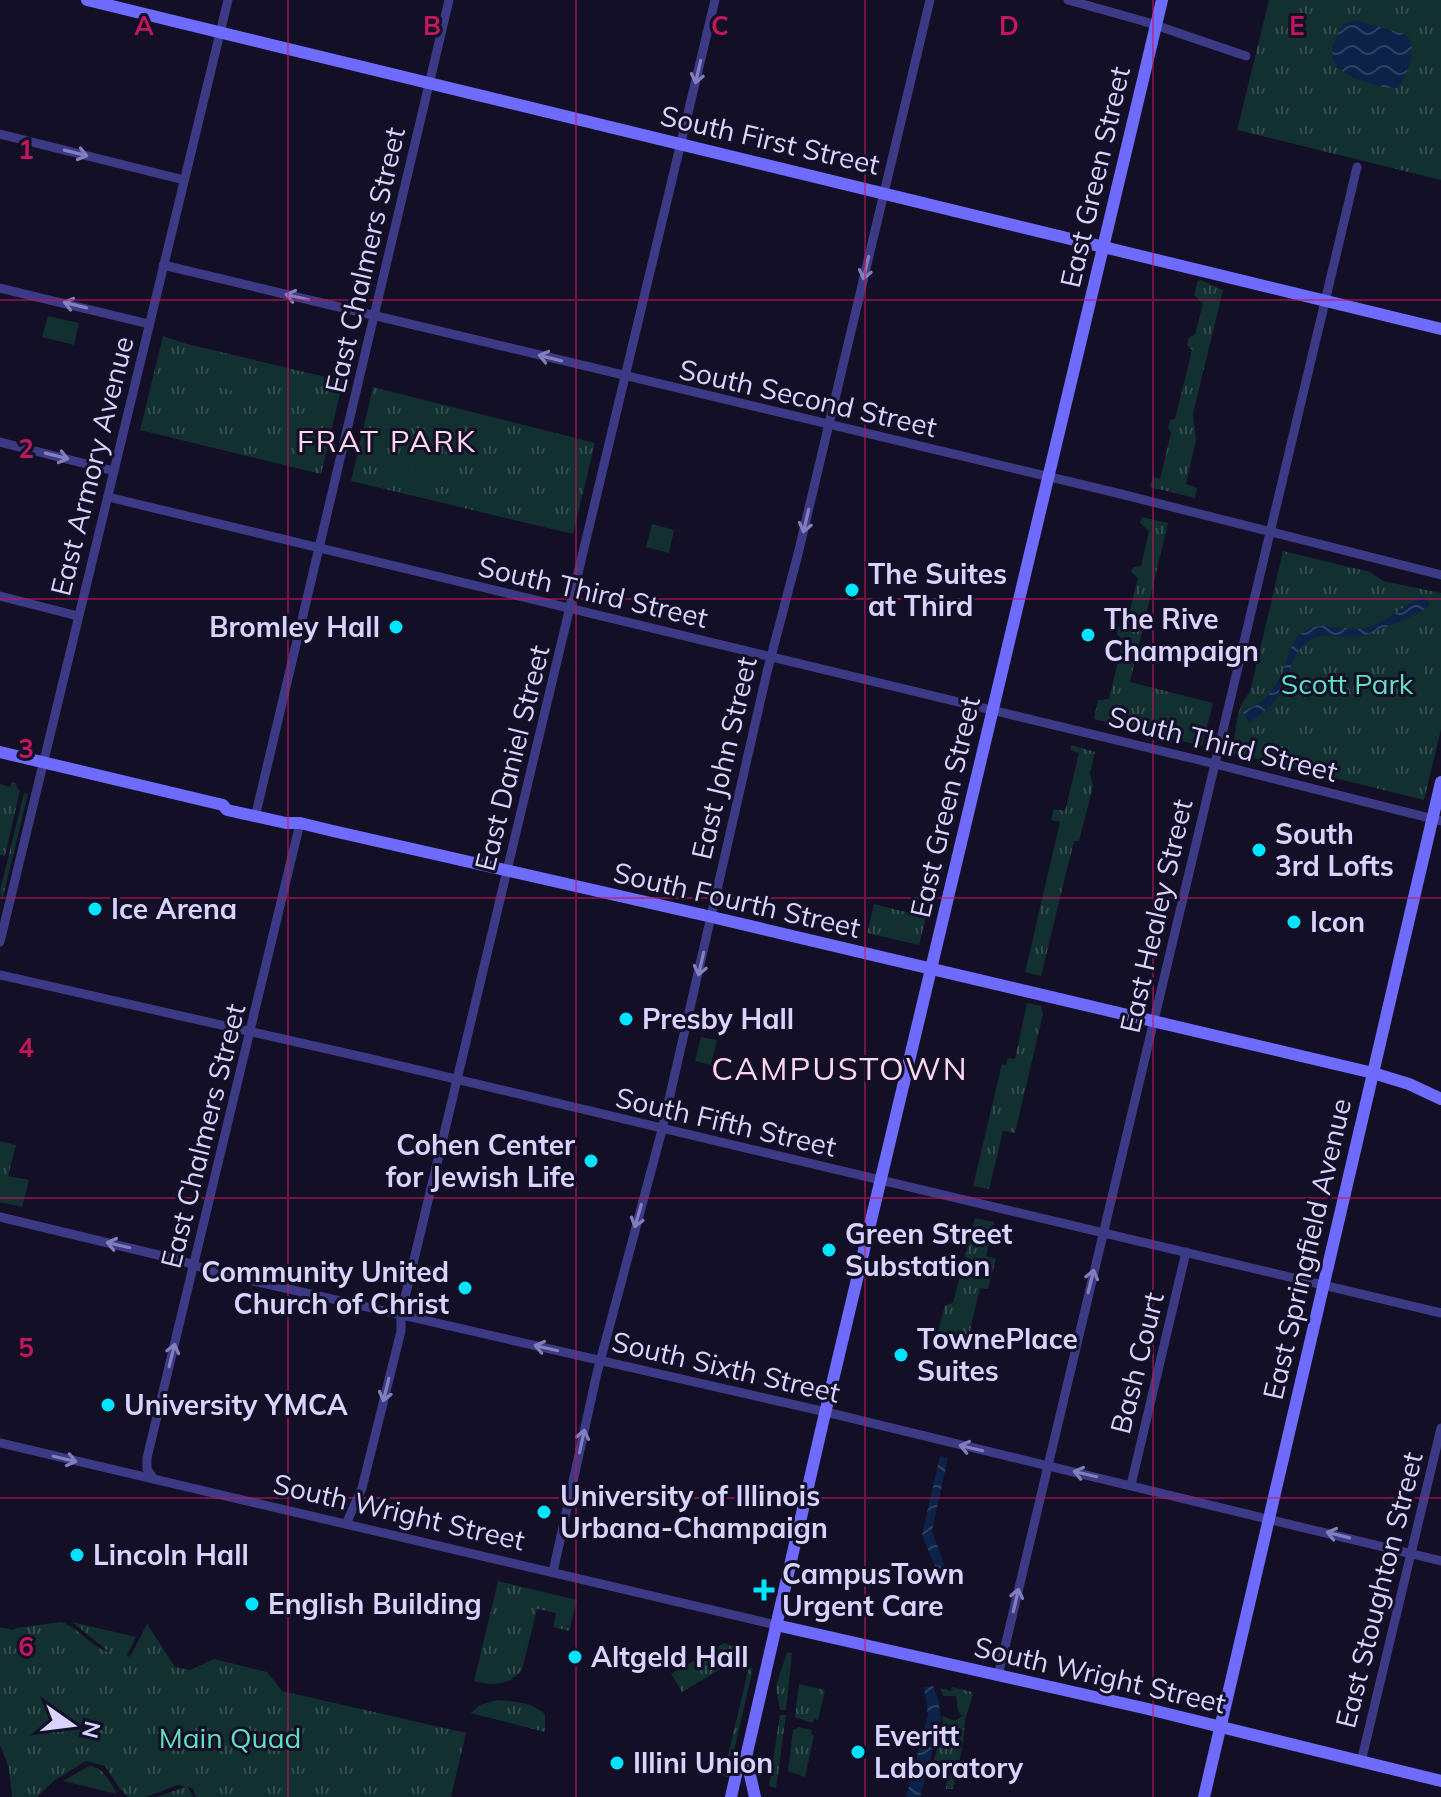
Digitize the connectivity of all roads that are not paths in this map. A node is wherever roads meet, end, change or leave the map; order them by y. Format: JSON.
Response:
{"nodes":[{"id":1,"x":87,"y":0,"type":"edge"},
{"id":2,"x":228,"y":0,"type":"edge"},
{"id":3,"x":449,"y":0,"type":"edge"},
{"id":4,"x":715,"y":0,"type":"edge"},
{"id":5,"x":930,"y":0,"type":"edge"},
{"id":6,"x":1068,"y":0,"type":"edge"},
{"id":7,"x":1162,"y":0,"type":"edge"},
{"id":8,"x":1155,"y":26,"type":"junction"},
{"id":9,"x":220,"y":34,"type":"junction"},
{"id":10,"x":1246,"y":56,"type":"dead end"},
{"id":11,"x":429,"y":84,"type":"junction"},
{"id":12,"x":0,"y":134,"type":"edge"},
{"id":13,"x":680,"y":145,"type":"junction"},
{"id":14,"x":1357,"y":167,"type":"dead end"},
{"id":15,"x":184,"y":180,"type":"junction"},
{"id":16,"x":884,"y":192,"type":"junction"},
{"id":17,"x":1103,"y":246,"type":"junction"},
{"id":18,"x":163,"y":265,"type":"junction"},
{"id":19,"x":0,"y":288,"type":"edge"},
{"id":20,"x":1325,"y":299,"type":"junction"},
{"id":21,"x":374,"y":316,"type":"junction"},
{"id":22,"x":149,"y":324,"type":"junction"},
{"id":23,"x":1441,"y":329,"type":"edge"},
{"id":24,"x":626,"y":377,"type":"junction"},
{"id":25,"x":829,"y":424,"type":"junction"},
{"id":26,"x":0,"y":442,"type":"edge"},
{"id":27,"x":114,"y":471,"type":"junction"},
{"id":28,"x":1048,"y":477,"type":"junction"},
{"id":29,"x":108,"y":497,"type":"junction"},
{"id":30,"x":1270,"y":532,"type":"junction"},
{"id":31,"x":318,"y":549,"type":"junction"},
{"id":32,"x":1441,"y":575,"type":"edge"},
{"id":33,"x":0,"y":596,"type":"edge"},
{"id":34,"x":570,"y":610,"type":"junction"},
{"id":35,"x":78,"y":616,"type":"junction"},
{"id":36,"x":770,"y":656,"type":"junction"},
{"id":37,"x":992,"y":710,"type":"junction"},
{"id":38,"x":0,"y":752,"type":"edge"},
{"id":39,"x":43,"y":763,"type":"junction"},
{"id":40,"x":1215,"y":764,"type":"junction"},
{"id":41,"x":1441,"y":782,"type":"edge"},
{"id":42,"x":223,"y":805,"type":"junction"},
{"id":43,"x":257,"y":809,"type":"junction"},
{"id":44,"x":1437,"y":820,"type":"edge"},
{"id":45,"x":300,"y":823,"type":"junction"},
{"id":46,"x":508,"y":871,"type":"junction"},
{"id":47,"x":712,"y":917,"type":"junction"},
{"id":48,"x":0,"y":942,"type":"edge"},
{"id":49,"x":931,"y":970,"type":"junction"},
{"id":50,"x":0,"y":975,"type":"edge"},
{"id":51,"x":1153,"y":1021,"type":"junction"},
{"id":52,"x":250,"y":1031,"type":"junction"},
{"id":53,"x":1373,"y":1073,"type":"junction"},
{"id":54,"x":457,"y":1081,"type":"junction"},
{"id":55,"x":1441,"y":1099,"type":"edge"},
{"id":56,"x":662,"y":1130,"type":"junction"},
{"id":57,"x":882,"y":1181,"type":"junction"},
{"id":58,"x":0,"y":1217,"type":"edge"},
{"id":59,"x":1103,"y":1232,"type":"junction"},
{"id":60,"x":1186,"y":1252,"type":"junction"},
{"id":61,"x":194,"y":1265,"type":"junction"},
{"id":62,"x":1324,"y":1285,"type":"junction"},
{"id":63,"x":1441,"y":1313,"type":"edge"},
{"id":64,"x":401,"y":1314,"type":"junction"},
{"id":65,"x":600,"y":1360,"type":"junction"},
{"id":66,"x":826,"y":1412,"type":"junction"},
{"id":67,"x":1441,"y":1428,"type":"edge"},
{"id":68,"x":0,"y":1443,"type":"edge"},
{"id":69,"x":147,"y":1458,"type":"junction"},
{"id":70,"x":1047,"y":1465,"type":"junction"},
{"id":71,"x":131,"y":1475,"type":"junction"},
{"id":72,"x":158,"y":1480,"type":"junction"},
{"id":73,"x":1131,"y":1485,"type":"junction"},
{"id":74,"x":1269,"y":1518,"type":"junction"},
{"id":75,"x":346,"y":1524,"type":"junction"},
{"id":76,"x":1410,"y":1553,"type":"junction"},
{"id":77,"x":1441,"y":1561,"type":"edge"},
{"id":78,"x":553,"y":1572,"type":"junction"},
{"id":79,"x":776,"y":1625,"type":"junction"},
{"id":80,"x":998,"y":1676,"type":"junction"},
{"id":81,"x":1219,"y":1726,"type":"junction"},
{"id":82,"x":746,"y":1757,"type":"junction"},
{"id":83,"x":1361,"y":1762,"type":"junction"},
{"id":84,"x":1441,"y":1781,"type":"edge"},
{"id":85,"x":731,"y":1797,"type":"edge"},
{"id":86,"x":755,"y":1797,"type":"edge"},
{"id":87,"x":1204,"y":1797,"type":"edge"}],
"edges":[{"from":1,"to":9,"type":"street","name":"South First Street"},
{"from":2,"to":9,"type":"street","name":"East Armory Avenue"},
{"from":3,"to":11,"type":"street","name":"East Chalmers Street"},
{"from":4,"to":13,"type":"street","name":"East Daniel Street","one_way":true},
{"from":5,"to":16,"type":"street","name":"East John Street"},
{"from":6,"to":8,"type":"street"},
{"from":7,"to":8,"type":"street","name":"East Green Street"},
{"from":8,"to":10,"type":"street"},
{"from":8,"to":17,"type":"street","name":"East Green Street"},
{"from":9,"to":11,"type":"street","name":"South First Street"},
{"from":9,"to":15,"type":"street","name":"East Armory Avenue"},
{"from":11,"to":13,"type":"street","name":"South First Street"},
{"from":11,"to":21,"type":"street","name":"East Chalmers Street"},
{"from":12,"to":15,"type":"street","one_way":true},
{"from":13,"to":16,"type":"street","name":"South First Street"},
{"from":13,"to":24,"type":"street","name":"East Daniel Street"},
{"from":14,"to":20,"type":"street","name":"East Healey Street"},
{"from":15,"to":18,"type":"street","name":"East Armory Avenue"},
{"from":16,"to":17,"type":"street","name":"South First Street"},
{"from":16,"to":25,"type":"street","name":"East John Street","one_way":true},
{"from":17,"to":20,"type":"street","name":"South First Street"},
{"from":17,"to":28,"type":"street","name":"East Green Street"},
{"from":21,"to":18,"type":"street","name":"South Second Street","one_way":true},
{"from":18,"to":22,"type":"street","name":"East Armory Avenue"},
{"from":22,"to":19,"type":"street","one_way":true},
{"from":20,"to":23,"type":"street","name":"South First Street"},
{"from":20,"to":30,"type":"street","name":"East Healey Street"},
{"from":24,"to":21,"type":"street","name":"South Second Street","one_way":true},
{"from":21,"to":31,"type":"street","name":"East Chalmers Street"},
{"from":22,"to":27,"type":"street","name":"East Armory Avenue"},
{"from":24,"to":25,"type":"street","name":"South Second Street"},
{"from":24,"to":34,"type":"street","name":"East Daniel Street"},
{"from":25,"to":28,"type":"street","name":"South Second Street"},
{"from":25,"to":36,"type":"street","name":"East John Street","one_way":true},
{"from":26,"to":27,"type":"street","one_way":true},
{"from":27,"to":29,"type":"street","name":"East Armory Avenue"},
{"from":28,"to":30,"type":"street","name":"South Second Street"},
{"from":28,"to":37,"type":"street","name":"East Green Street"},
{"from":29,"to":31,"type":"street","name":"South Third Street"},
{"from":29,"to":35,"type":"street","name":"East Armory Avenue"},
{"from":30,"to":32,"type":"street","name":"South Second Street"},
{"from":30,"to":40,"type":"street","name":"East Healey Street"},
{"from":31,"to":34,"type":"street","name":"South Third Street"},
{"from":31,"to":43,"type":"street","name":"East Chalmers Street"},
{"from":33,"to":35,"type":"street"},
{"from":34,"to":36,"type":"street","name":"South Third Street"},
{"from":34,"to":46,"type":"street","name":"East Daniel Street"},
{"from":35,"to":39,"type":"street","name":"East Armory Avenue"},
{"from":36,"to":37,"type":"street","name":"South Third Street"},
{"from":36,"to":47,"type":"street","name":"East John Street"},
{"from":37,"to":40,"type":"street","name":"South Third Street"},
{"from":37,"to":49,"type":"street","name":"East Green Street"},
{"from":38,"to":39,"type":"street","name":"South Fourth Street"},
{"from":39,"to":42,"type":"street","name":"South Fourth Street"},
{"from":39,"to":48,"type":"street","name":"East Armory Avenue"},
{"from":40,"to":44,"type":"street","name":"South Third Street"},
{"from":40,"to":51,"type":"street","name":"East Healey Street"},
{"from":41,"to":44,"type":"street","name":"East Springfield Avenue"},
{"from":42,"to":43,"type":"street","name":"South Fourth Street"},
{"from":42,"to":45,"type":"street","name":"South Fourth Street"},
{"from":43,"to":45,"type":"street","name":"South Fourth Street"},
{"from":44,"to":53,"type":"street","name":"East Springfield Avenue"},
{"from":45,"to":46,"type":"street","name":"South Fourth Street"},
{"from":45,"to":52,"type":"street","name":"East Chalmers Street"},
{"from":46,"to":47,"type":"street","name":"South Fourth Street"},
{"from":46,"to":54,"type":"street","name":"East Daniel Street"},
{"from":47,"to":49,"type":"street","name":"South Fourth Street"},
{"from":47,"to":56,"type":"street","name":"East John Street","one_way":true},
{"from":49,"to":51,"type":"street","name":"South Fourth Street"},
{"from":49,"to":57,"type":"street","name":"East Green Street"},
{"from":50,"to":52,"type":"street","name":"South Fifth Street"},
{"from":51,"to":53,"type":"street","name":"South Fourth Street"},
{"from":51,"to":59,"type":"street","name":"East Healey Street"},
{"from":52,"to":54,"type":"street","name":"South Fifth Street"},
{"from":52,"to":61,"type":"street","name":"East Chalmers Street"},
{"from":53,"to":55,"type":"street","name":"South Fourth Street"},
{"from":53,"to":62,"type":"street","name":"East Springfield Avenue"},
{"from":54,"to":56,"type":"street","name":"South Fifth Street"},
{"from":54,"to":64,"type":"street","name":"East Daniel Street"},
{"from":56,"to":57,"type":"street","name":"South Fifth Street"},
{"from":56,"to":65,"type":"street","name":"East John Street","one_way":true},
{"from":57,"to":59,"type":"street","name":"South Fifth Street"},
{"from":57,"to":66,"type":"street","name":"East Green Street"},
{"from":61,"to":58,"type":"street","name":"South Sixth Street","one_way":true},
{"from":59,"to":60,"type":"street","name":"South Fifth Street"},
{"from":70,"to":59,"type":"street","name":"East Healey Street","one_way":true},
{"from":60,"to":62,"type":"street","name":"South Fifth Street"},
{"from":60,"to":73,"type":"street","name":"Bash Court"},
{"from":61,"to":64,"type":"street","name":"South Sixth Street"},
{"from":69,"to":61,"type":"street","name":"East Chalmers Street","one_way":true},
{"from":62,"to":63,"type":"street","name":"South Fifth Street"},
{"from":62,"to":74,"type":"street","name":"East Springfield Avenue"},
{"from":65,"to":64,"type":"street","name":"South Sixth Street","one_way":true},
{"from":64,"to":75,"type":"street","name":"East Daniel Street","one_way":true},
{"from":65,"to":66,"type":"street","name":"South Sixth Street"},
{"from":78,"to":65,"type":"street","name":"East John Street","one_way":true},
{"from":70,"to":66,"type":"street","name":"South Sixth Street","one_way":true},
{"from":66,"to":79,"type":"street","name":"East Green Street"},
{"from":67,"to":76,"type":"street","name":"East Stoughton Street"},
{"from":68,"to":71,"type":"street","name":"South Wright Street","one_way":true},
{"from":69,"to":71,"type":"street","name":"East Chalmers Street"},
{"from":69,"to":72,"type":"street"},
{"from":73,"to":70,"type":"street","name":"South Sixth Street","one_way":true},
{"from":80,"to":70,"type":"street","name":"East Healey Street","one_way":true},
{"from":71,"to":72,"type":"street","name":"South Wright Street"},
{"from":72,"to":75,"type":"street","name":"South Wright Street"},
{"from":73,"to":74,"type":"street","name":"South Sixth Street"},
{"from":76,"to":74,"type":"street","name":"South Sixth Street","one_way":true},
{"from":74,"to":81,"type":"street","name":"East Springfield Avenue"},
{"from":75,"to":78,"type":"street","name":"South Wright Street"},
{"from":76,"to":77,"type":"street","name":"South Sixth Street"},
{"from":76,"to":83,"type":"street","name":"East Stoughton Street"},
{"from":78,"to":79,"type":"street","name":"South Wright Street"},
{"from":79,"to":80,"type":"street","name":"South Wright Street"},
{"from":79,"to":82,"type":"street","name":"East Green Street"},
{"from":80,"to":81,"type":"street","name":"South Wright Street"},
{"from":81,"to":83,"type":"street","name":"South Wright Street"},
{"from":81,"to":87,"type":"street","name":"East Springfield Avenue"},
{"from":82,"to":85,"type":"street","name":"East Green Street"},
{"from":82,"to":86,"type":"street"},
{"from":83,"to":84,"type":"street","name":"South Wright Street"}]}
